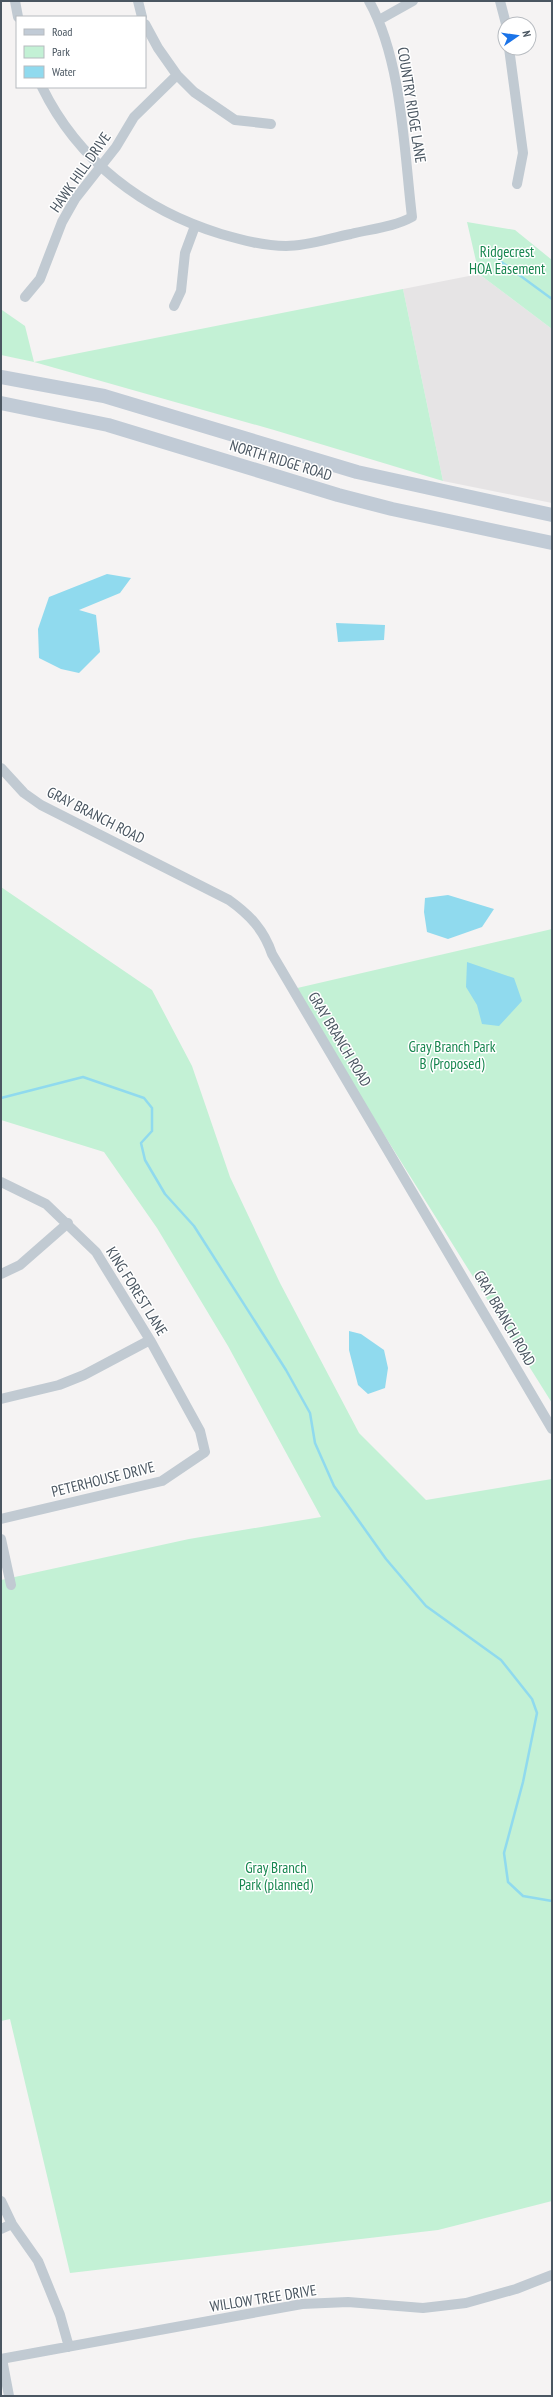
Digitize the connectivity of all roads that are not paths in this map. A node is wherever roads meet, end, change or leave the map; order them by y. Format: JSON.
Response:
{"nodes":[{"id":1,"x":15,"y":1,"type":"edge"},
{"id":2,"x":138,"y":1,"type":"edge"},
{"id":3,"x":370,"y":1,"type":"edge"},
{"id":4,"x":413,"y":1,"type":"edge"},
{"id":5,"x":500,"y":1,"type":"edge"},
{"id":6,"x":18,"y":16,"type":"edge"},
{"id":7,"x":142,"y":16,"type":"edge"},
{"id":8,"x":504,"y":16,"type":"edge"},
{"id":9,"x":379,"y":20,"type":"junction"},
{"id":10,"x":146,"y":26,"type":"edge"},
{"id":11,"x":510,"y":56,"type":"edge"},
{"id":12,"x":177,"y":75,"type":"junction"},
{"id":13,"x":43,"y":88,"type":"edge"},
{"id":14,"x":271,"y":124,"type":"dead end"},
{"id":15,"x":100,"y":168,"type":"junction"},
{"id":16,"x":517,"y":184,"type":"dead end"},
{"id":17,"x":195,"y":226,"type":"junction"},
{"id":18,"x":25,"y":296,"type":"dead end"},
{"id":19,"x":174,"y":306,"type":"dead end"},
{"id":20,"x":1,"y":377,"type":"edge"},
{"id":21,"x":1,"y":403,"type":"edge"},
{"id":22,"x":552,"y":515,"type":"edge"},
{"id":23,"x":552,"y":543,"type":"edge"},
{"id":24,"x":1,"y":768,"type":"edge"},
{"id":25,"x":1,"y":1182,"type":"edge"},
{"id":26,"x":68,"y":1223,"type":"junction"},
{"id":27,"x":1,"y":1274,"type":"edge"},
{"id":28,"x":150,"y":1340,"type":"junction"},
{"id":29,"x":1,"y":1399,"type":"edge"},
{"id":30,"x":552,"y":1429,"type":"edge"},
{"id":31,"x":205,"y":1452,"type":"joint"},
{"id":32,"x":1,"y":1519,"type":"edge"},
{"id":33,"x":1,"y":1539,"type":"edge"},
{"id":34,"x":11,"y":1585,"type":"dead end"},
{"id":35,"x":1,"y":2201,"type":"edge"},
{"id":36,"x":12,"y":2224,"type":"junction"},
{"id":37,"x":1,"y":2229,"type":"edge"},
{"id":38,"x":552,"y":2276,"type":"edge"},
{"id":39,"x":69,"y":2347,"type":"junction"},
{"id":40,"x":2,"y":2359,"type":"edge"},
{"id":41,"x":9,"y":2396,"type":"edge"}],
"edges":[{"from":1,"to":6,"type":"street"},
{"from":2,"to":7,"type":"street"},
{"from":3,"to":9,"type":"street","name":"COUNTRY RIDGE LANE"},
{"from":4,"to":9,"type":"street"},
{"from":5,"to":8,"type":"street"},
{"from":9,"to":17,"type":"street","name":"COUNTRY RIDGE LANE"},
{"from":10,"to":12,"type":"street"},
{"from":11,"to":16,"type":"street"},
{"from":12,"to":14,"type":"street"},
{"from":12,"to":15,"type":"street","name":"HAWK HILL DRIVE"},
{"from":13,"to":15,"type":"street"},
{"from":15,"to":17,"type":"street"},
{"from":15,"to":18,"type":"street","name":"HAWK HILL DRIVE"},
{"from":17,"to":19,"type":"street"},
{"from":20,"to":22,"type":"main road","name":"NORTH RIDGE ROAD"},
{"from":21,"to":23,"type":"main road","name":"NORTH RIDGE ROAD"},
{"from":24,"to":30,"type":"street","name":"GRAY BRANCH ROAD"},
{"from":25,"to":26,"type":"street","name":"KING FOREST LANE"},
{"from":26,"to":27,"type":"street"},
{"from":26,"to":28,"type":"street","name":"KING FOREST LANE"},
{"from":28,"to":29,"type":"street"},
{"from":28,"to":31,"type":"street","name":"KING FOREST LANE"},
{"from":31,"to":32,"type":"street","name":"PETERHOUSE DRIVE"},
{"from":33,"to":34,"type":"street"},
{"from":35,"to":36,"type":"street"},
{"from":36,"to":37,"type":"street"},
{"from":36,"to":39,"type":"street"},
{"from":38,"to":39,"type":"street","name":"WILLOW TREE DRIVE"},
{"from":39,"to":40,"type":"street","name":"WILLOW TREE DRIVE"},
{"from":40,"to":41,"type":"street"}]}
